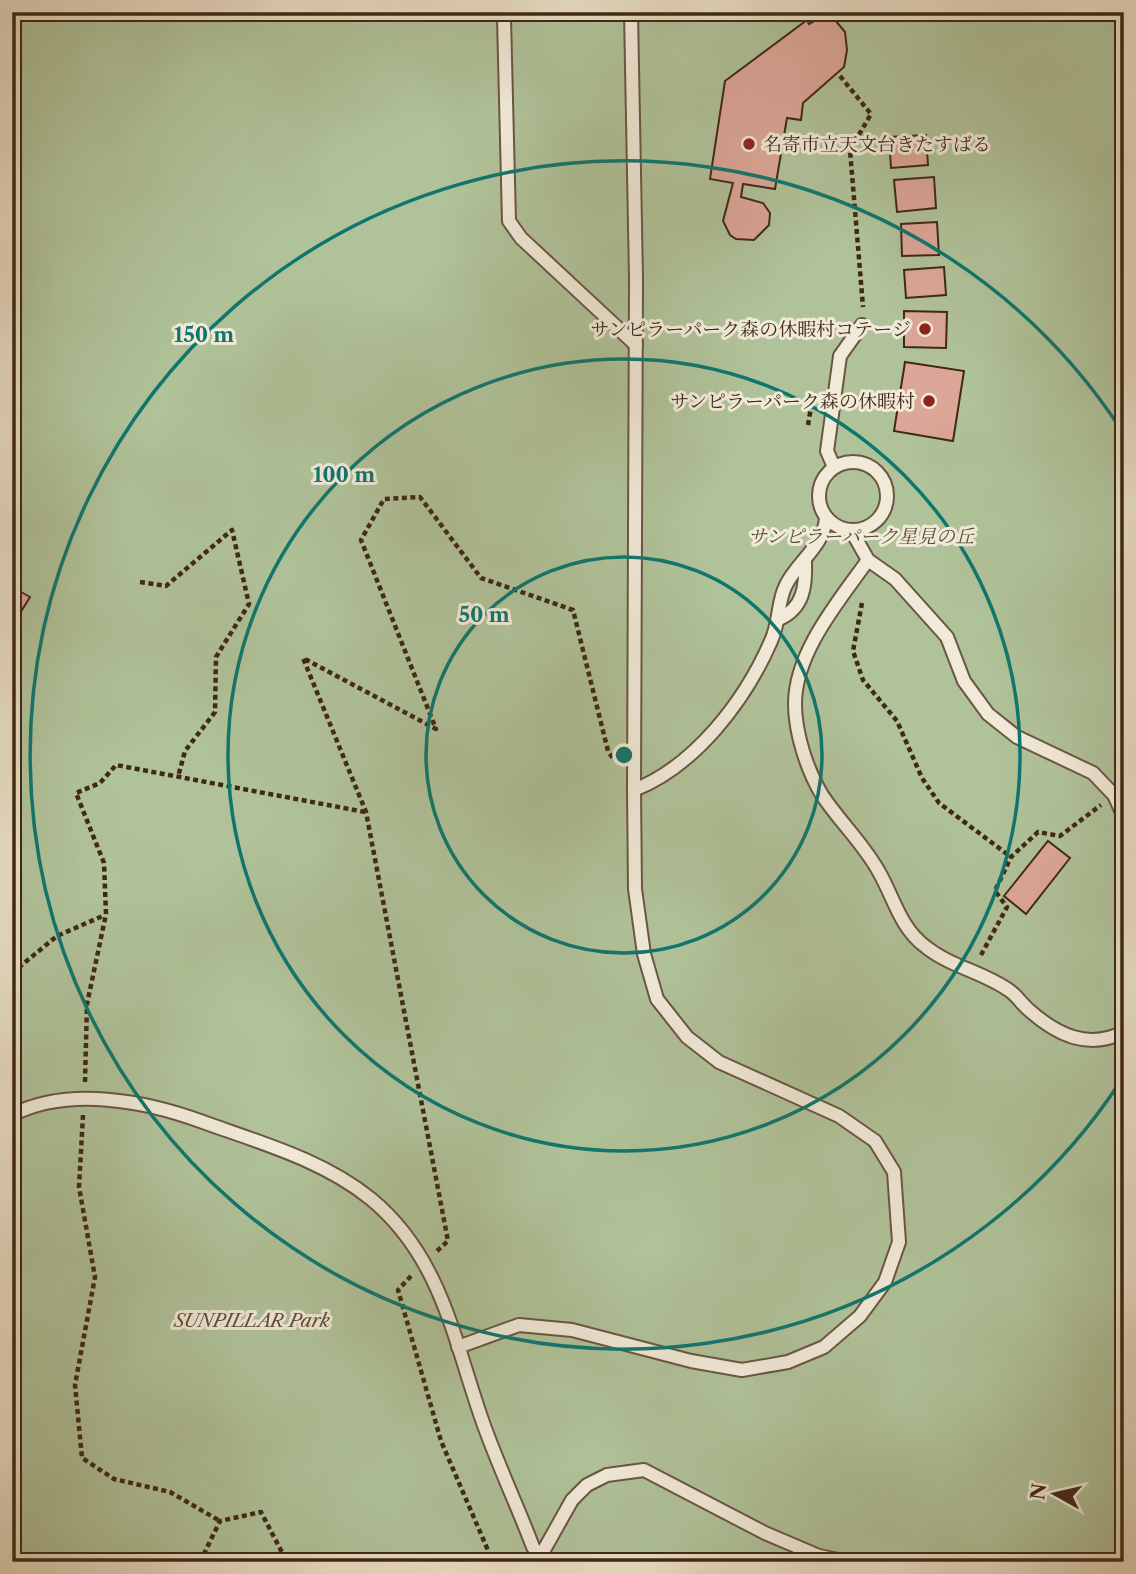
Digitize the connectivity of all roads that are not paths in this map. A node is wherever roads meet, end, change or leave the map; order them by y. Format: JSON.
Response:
{"nodes":[{"id":1,"x":506,"y":12,"type":"edge"},
{"id":2,"x":631,"y":12,"type":"edge"},
{"id":3,"x":862,"y":325,"type":"road end"},
{"id":4,"x":636,"y":345,"type":"junction"},
{"id":5,"x":834,"y":467,"type":"junction"},
{"id":6,"x":826,"y":518,"type":"junction"},
{"id":7,"x":851,"y":530,"type":"junction"},
{"id":8,"x":868,"y":560,"type":"junction"},
{"id":9,"x":805,"y":562,"type":"junction"},
{"id":10,"x":779,"y":618,"type":"junction"},
{"id":11,"x":634,"y":790,"type":"junction"},
{"id":12,"x":1124,"y":817,"type":"edge"},
{"id":13,"x":1124,"y":1032,"type":"edge"},
{"id":14,"x":12,"y":1115,"type":"edge"},
{"id":15,"x":458,"y":1347,"type":"junction"},
{"id":16,"x":542,"y":1559,"type":"edge"},
{"id":17,"x":848,"y":1562,"type":"edge"}],
"edges":[{"from":1,"to":4,"type":"lane"},
{"from":2,"to":4,"type":"lane"},
{"from":3,"to":5,"type":"lane"},
{"from":4,"to":11,"type":"lane"},
{"from":5,"to":6,"type":"lane"},
{"from":5,"to":7,"type":"lane"},
{"from":6,"to":7,"type":"lane"},
{"from":6,"to":9,"type":"lane"},
{"from":7,"to":8,"type":"lane"},
{"from":8,"to":12,"type":"lane"},
{"from":8,"to":13,"type":"lane"},
{"from":9,"to":10,"type":"lane"},
{"from":9,"to":10,"type":"lane"},
{"from":10,"to":11,"type":"lane"},
{"from":11,"to":15,"type":"lane"},
{"from":14,"to":15,"type":"lane"},
{"from":15,"to":16,"type":"lane"},
{"from":16,"to":17,"type":"lane"}]}
